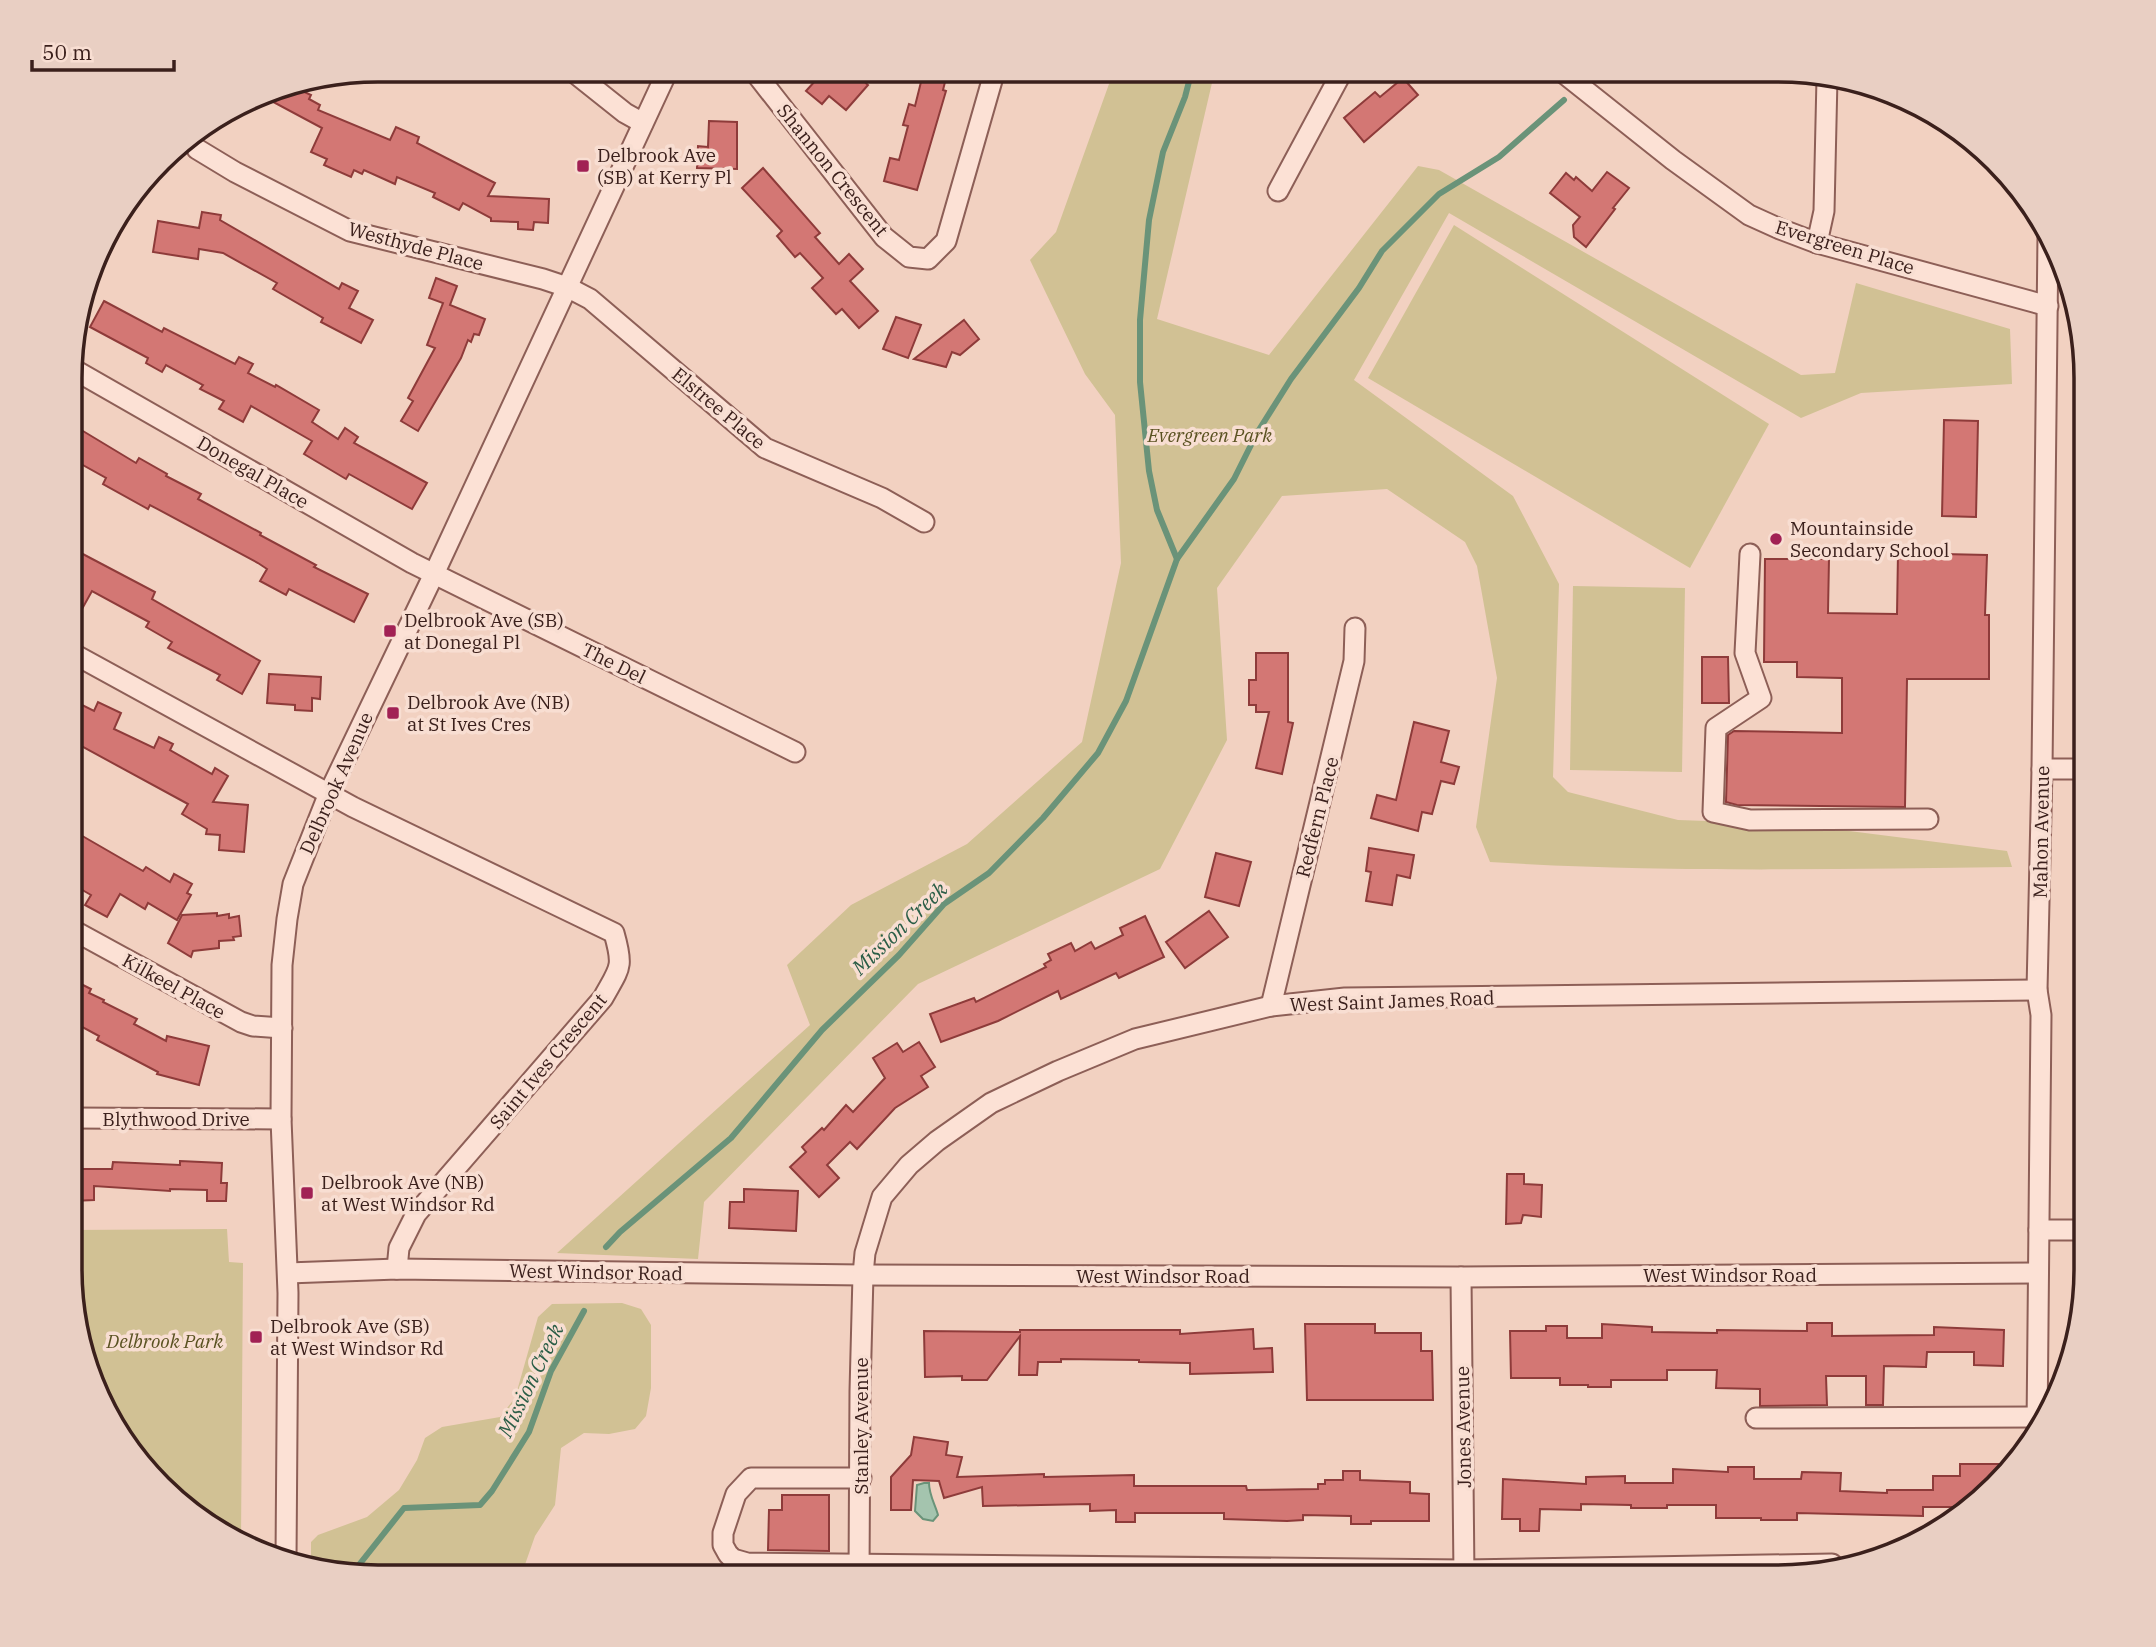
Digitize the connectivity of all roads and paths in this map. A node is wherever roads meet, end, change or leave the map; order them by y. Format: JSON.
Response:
{"nodes":[{"id":1,"x":586,"y":82,"type":"edge"},
{"id":2,"x":662,"y":82,"type":"edge"},
{"id":3,"x":762,"y":82,"type":"edge"},
{"id":4,"x":992,"y":82,"type":"edge"},
{"id":5,"x":1337,"y":82,"type":"edge"},
{"id":6,"x":1576,"y":82,"type":"edge"},
{"id":7,"x":1827,"y":87,"type":"edge"},
{"id":8,"x":643,"y":123,"type":"junction"},
{"id":9,"x":197,"y":149,"type":"dead end"},
{"id":10,"x":1278,"y":191,"type":"dead end"},
{"id":11,"x":1817,"y":243,"type":"junction"},
{"id":12,"x":2048,"y":259,"type":"edge"},
{"id":13,"x":567,"y":287,"type":"junction"},
{"id":14,"x":2048,"y":306,"type":"junction"},
{"id":15,"x":82,"y":374,"type":"edge"},
{"id":16,"x":924,"y":522,"type":"dead end"},
{"id":17,"x":1750,"y":554,"type":"dead end"},
{"id":18,"x":434,"y":574,"type":"junction"},
{"id":19,"x":1355,"y":628,"type":"dead end"},
{"id":20,"x":82,"y":658,"type":"edge"},
{"id":21,"x":795,"y":752,"type":"dead end"},
{"id":22,"x":2042,"y":769,"type":"junction"},
{"id":23,"x":2074,"y":769,"type":"edge"},
{"id":24,"x":329,"y":793,"type":"junction"},
{"id":25,"x":1928,"y":819,"type":"dead end"},
{"id":26,"x":82,"y":935,"type":"edge"},
{"id":27,"x":2037,"y":990,"type":"junction"},
{"id":28,"x":1271,"y":1006,"type":"junction"},
{"id":29,"x":282,"y":1028,"type":"junction"},
{"id":30,"x":82,"y":1118,"type":"edge"},
{"id":31,"x":281,"y":1119,"type":"junction"},
{"id":32,"x":2039,"y":1230,"type":"junction"},
{"id":33,"x":2074,"y":1230,"type":"edge"},
{"id":34,"x":397,"y":1269,"type":"junction"},
{"id":35,"x":288,"y":1273,"type":"junction"},
{"id":36,"x":2038,"y":1273,"type":"junction"},
{"id":37,"x":863,"y":1275,"type":"junction"},
{"id":38,"x":1461,"y":1277,"type":"junction"},
{"id":39,"x":2036,"y":1412,"type":"edge"},
{"id":40,"x":1756,"y":1418,"type":"dead end"},
{"id":41,"x":2030,"y":1423,"type":"edge"},
{"id":42,"x":861,"y":1478,"type":"junction"},
{"id":43,"x":286,"y":1550,"type":"edge"},
{"id":44,"x":779,"y":1565,"type":"edge"},
{"id":45,"x":859,"y":1565,"type":"edge"},
{"id":46,"x":1464,"y":1565,"type":"edge"}],
"edges":[{"from":1,"to":8,"type":"street"},
{"from":2,"to":8,"type":"street","name":"Delbrook Avenue"},
{"from":3,"to":4,"type":"street","name":"Shannon Crescent"},
{"from":5,"to":10,"type":"street"},
{"from":6,"to":11,"type":"street","name":"Evergreen Place"},
{"from":7,"to":11,"type":"street"},
{"from":8,"to":13,"type":"street","name":"Delbrook Avenue"},
{"from":9,"to":13,"type":"street","name":"Westhyde Place"},
{"from":11,"to":14,"type":"street","name":"Evergreen Place"},
{"from":12,"to":14,"type":"street","name":"Mahon Avenue"},
{"from":13,"to":16,"type":"street","name":"Elstree Place"},
{"from":13,"to":18,"type":"street","name":"Delbrook Avenue"},
{"from":14,"to":22,"type":"street","name":"Mahon Avenue"},
{"from":15,"to":18,"type":"street","name":"Donegal Place"},
{"from":17,"to":25,"type":"street"},
{"from":18,"to":21,"type":"street","name":"The Del"},
{"from":18,"to":24,"type":"street","name":"Delbrook Avenue"},
{"from":19,"to":28,"type":"street","name":"Redfern Place"},
{"from":20,"to":24,"type":"street"},
{"from":22,"to":23,"type":"street"},
{"from":22,"to":27,"type":"street","name":"Mahon Avenue"},
{"from":24,"to":29,"type":"street","name":"Delbrook Avenue"},
{"from":24,"to":34,"type":"street","name":"Saint Ives Crescent"},
{"from":26,"to":29,"type":"street","name":"Kilkeel Place"},
{"from":27,"to":28,"type":"street","name":"West Saint James Road"},
{"from":27,"to":32,"type":"street","name":"Mahon Avenue"},
{"from":28,"to":37,"type":"street","name":"West Saint James Road"},
{"from":29,"to":31,"type":"street","name":"Delbrook Avenue"},
{"from":30,"to":31,"type":"street","name":"Blythwood Drive"},
{"from":31,"to":35,"type":"street","name":"Delbrook Avenue"},
{"from":32,"to":33,"type":"street"},
{"from":32,"to":36,"type":"street","name":"Mahon Avenue"},
{"from":34,"to":35,"type":"street","name":"West Windsor Road"},
{"from":34,"to":37,"type":"street","name":"West Windsor Road"},
{"from":35,"to":43,"type":"street","name":"Delbrook Avenue"},
{"from":36,"to":38,"type":"street","name":"West Windsor Road"},
{"from":36,"to":39,"type":"street","name":"Mahon Avenue"},
{"from":37,"to":38,"type":"street","name":"West Windsor Road"},
{"from":37,"to":42,"type":"street","name":"Stanley Avenue"},
{"from":38,"to":46,"type":"street","name":"Jones Avenue"},
{"from":40,"to":41,"type":"street"},
{"from":42,"to":44,"type":"street"},
{"from":42,"to":45,"type":"street","name":"Stanley Avenue"}]}
